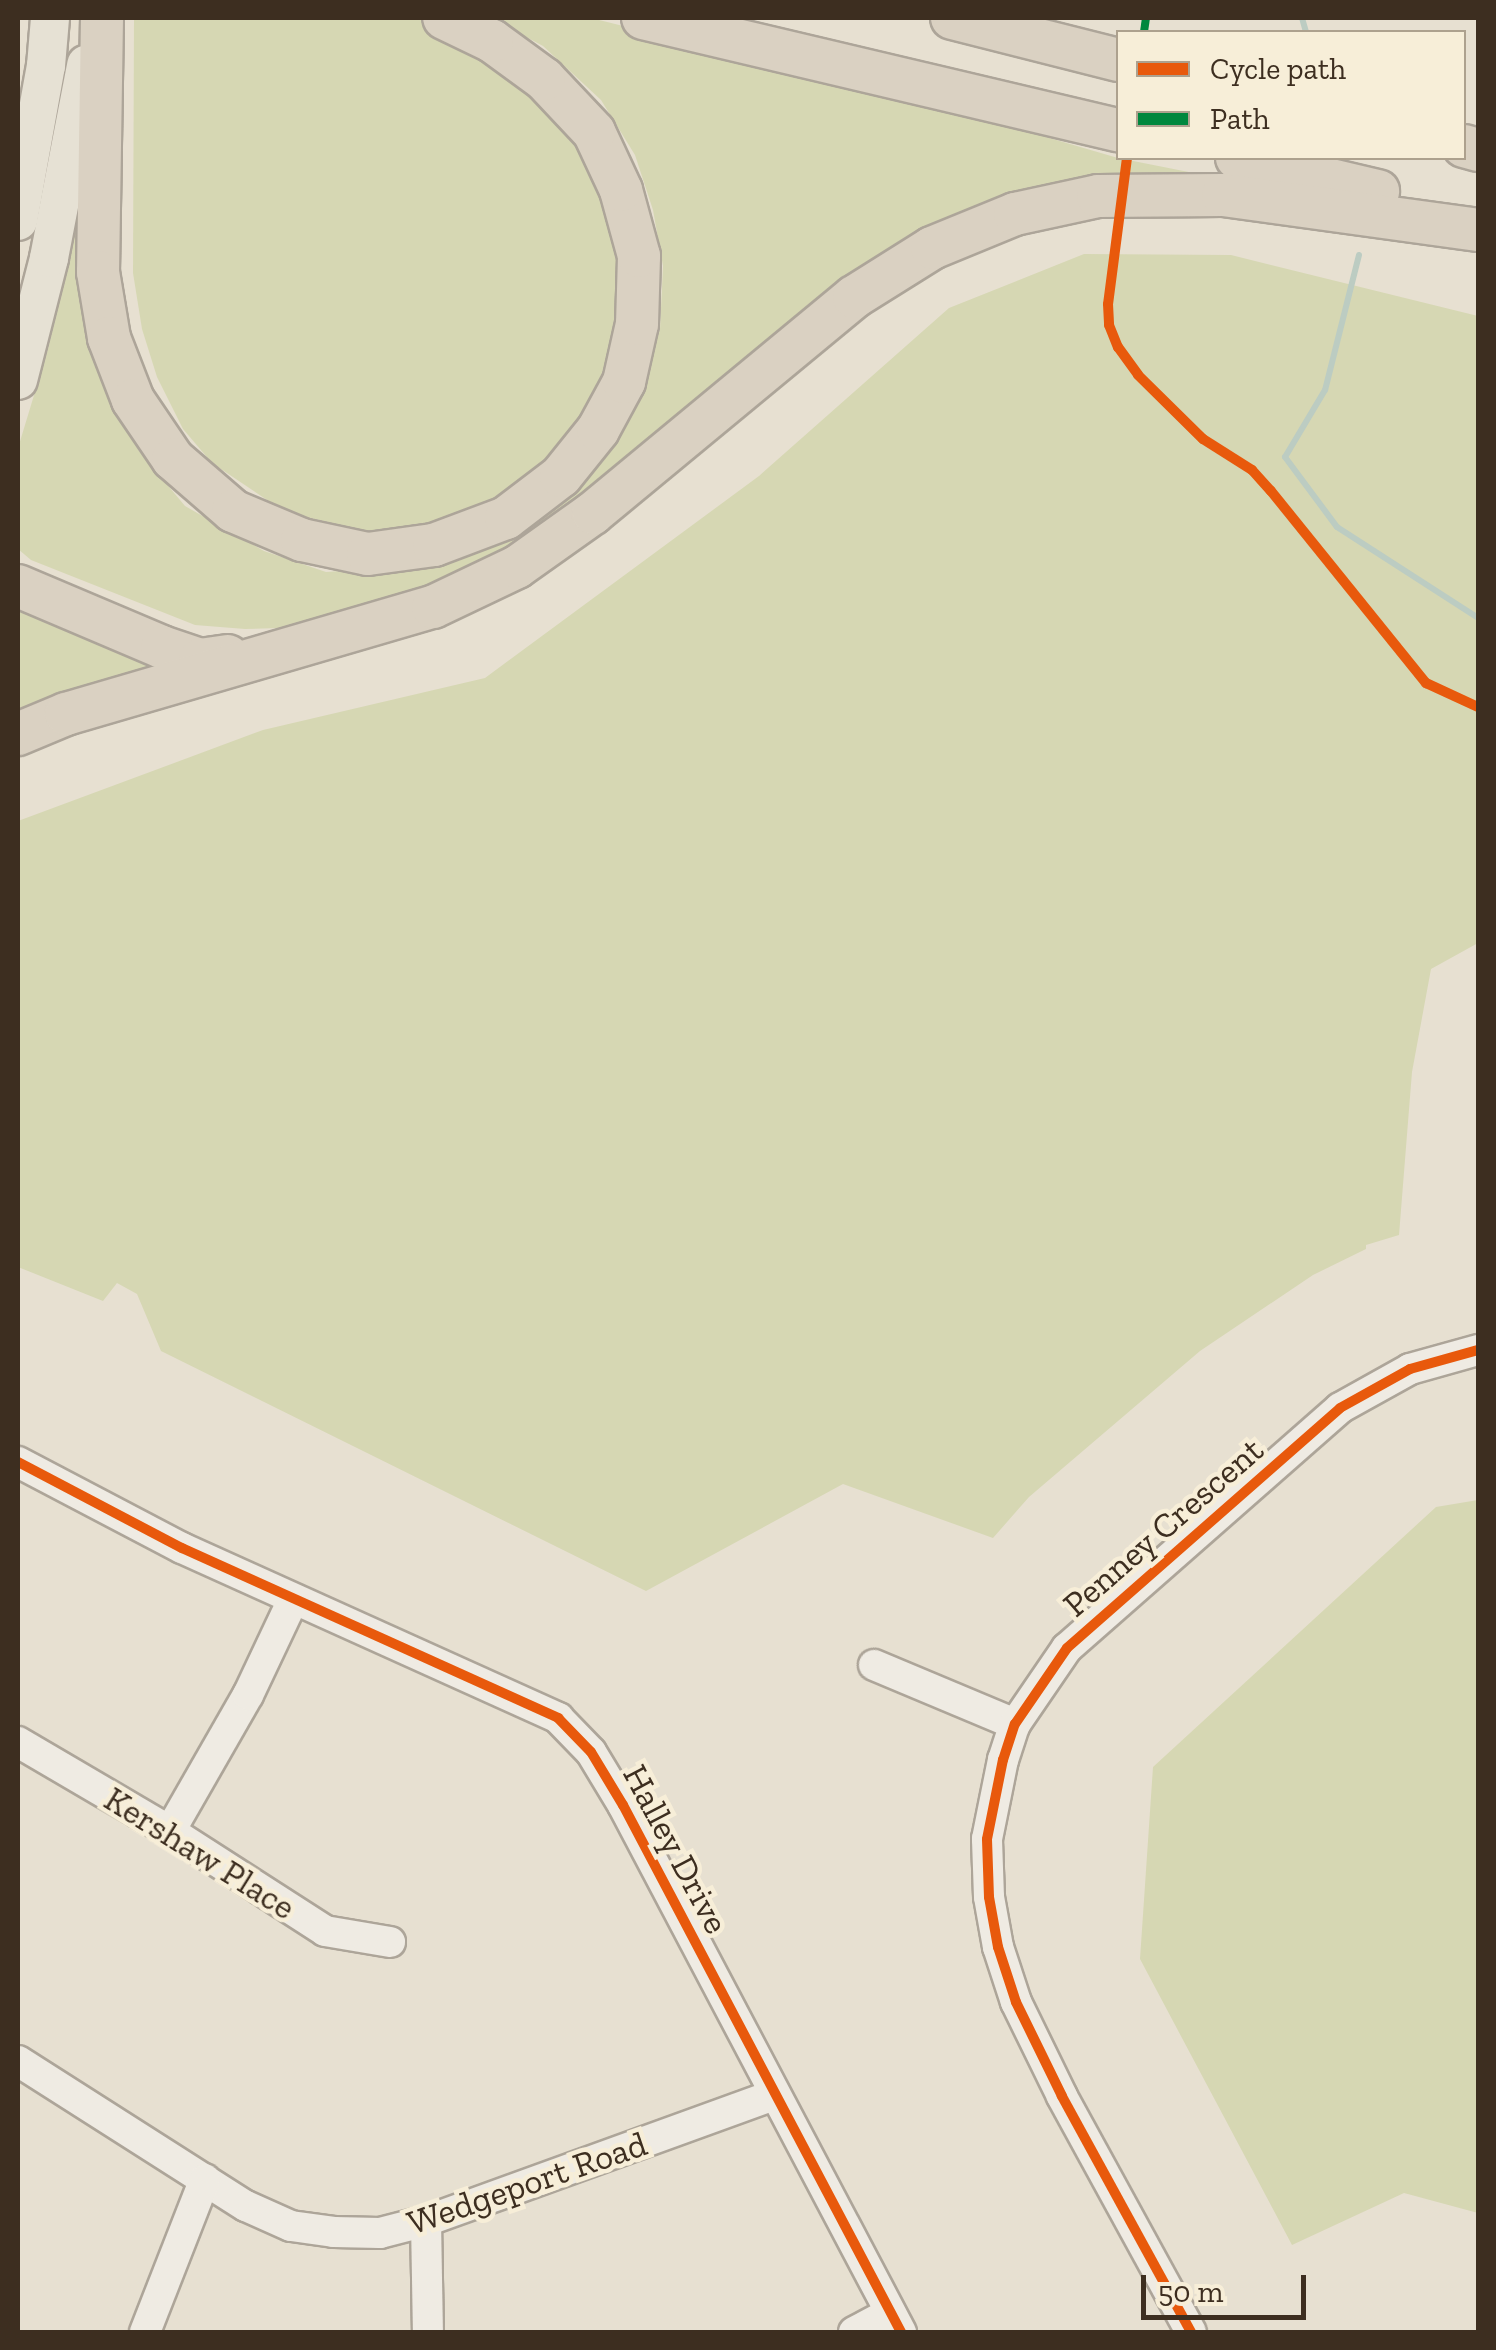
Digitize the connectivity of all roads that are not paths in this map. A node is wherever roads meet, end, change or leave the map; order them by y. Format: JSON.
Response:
{"nodes":[{"id":1,"x":50,"y":18,"type":"edge"},
{"id":2,"x":92,"y":18,"type":"edge"},
{"id":3,"x":102,"y":18,"type":"edge"},
{"id":4,"x":444,"y":18,"type":"edge"},
{"id":5,"x":642,"y":18,"type":"edge"},
{"id":6,"x":952,"y":18,"type":"edge"},
{"id":7,"x":1073,"y":18,"type":"edge"},
{"id":8,"x":1116,"y":30,"type":"edge"},
{"id":9,"x":1116,"y":59,"type":"edge"},
{"id":10,"x":1116,"y":130,"type":"edge"},
{"id":11,"x":1246,"y":160,"type":"edge"},
{"id":12,"x":1478,"y":214,"type":"edge"},
{"id":13,"x":18,"y":220,"type":"edge"},
{"id":14,"x":1478,"y":230,"type":"edge"},
{"id":15,"x":18,"y":380,"type":"edge"},
{"id":16,"x":18,"y":586,"type":"edge"},
{"id":17,"x":294,"y":648,"type":"junction"},
{"id":18,"x":18,"y":734,"type":"edge"},
{"id":19,"x":1478,"y":1350,"type":"edge"},
{"id":20,"x":18,"y":1462,"type":"edge"},
{"id":21,"x":293,"y":1600,"type":"junction"},
{"id":22,"x":874,"y":1666,"type":"dead end"},
{"id":23,"x":1015,"y":1724,"type":"junction"},
{"id":24,"x":18,"y":1742,"type":"edge"},
{"id":25,"x":170,"y":1831,"type":"junction"},
{"id":26,"x":390,"y":1942,"type":"dead end"},
{"id":27,"x":18,"y":2061,"type":"edge"},
{"id":28,"x":776,"y":2094,"type":"junction"},
{"id":29,"x":205,"y":2179,"type":"junction"},
{"id":30,"x":426,"y":2221,"type":"junction"},
{"id":31,"x":896,"y":2322,"type":"edge"},
{"id":32,"x":146,"y":2332,"type":"edge"},
{"id":33,"x":428,"y":2332,"type":"edge"},
{"id":34,"x":854,"y":2332,"type":"edge"},
{"id":35,"x":1192,"y":2332,"type":"edge"}],
"edges":[{"from":1,"to":13,"type":"main road"},
{"from":2,"to":15,"type":"main road"},
{"from":3,"to":4,"type":"highway"},
{"from":5,"to":10,"type":"highway"},
{"from":6,"to":9,"type":"highway"},
{"from":7,"to":8,"type":"highway"},
{"from":11,"to":12,"type":"highway"},
{"from":14,"to":17,"type":"highway"},
{"from":16,"to":17,"type":"highway"},
{"from":17,"to":18,"type":"highway"},
{"from":19,"to":23,"type":"street","name":"Penney Crescent"},
{"from":20,"to":21,"type":"street","name":"Halley Drive"},
{"from":21,"to":25,"type":"street"},
{"from":21,"to":28,"type":"street","name":"Halley Drive"},
{"from":22,"to":23,"type":"street"},
{"from":23,"to":35,"type":"street","name":"Penney Crescent"},
{"from":24,"to":25,"type":"street","name":"Kershaw Place"},
{"from":25,"to":26,"type":"street","name":"Kershaw Place"},
{"from":27,"to":29,"type":"street","name":"Wedgeport Road"},
{"from":28,"to":30,"type":"street","name":"Wedgeport Road"},
{"from":28,"to":31,"type":"street","name":"Halley Drive"},
{"from":29,"to":30,"type":"street","name":"Wedgeport Road"},
{"from":29,"to":32,"type":"street"},
{"from":30,"to":33,"type":"street"},
{"from":31,"to":34,"type":"street"}]}
